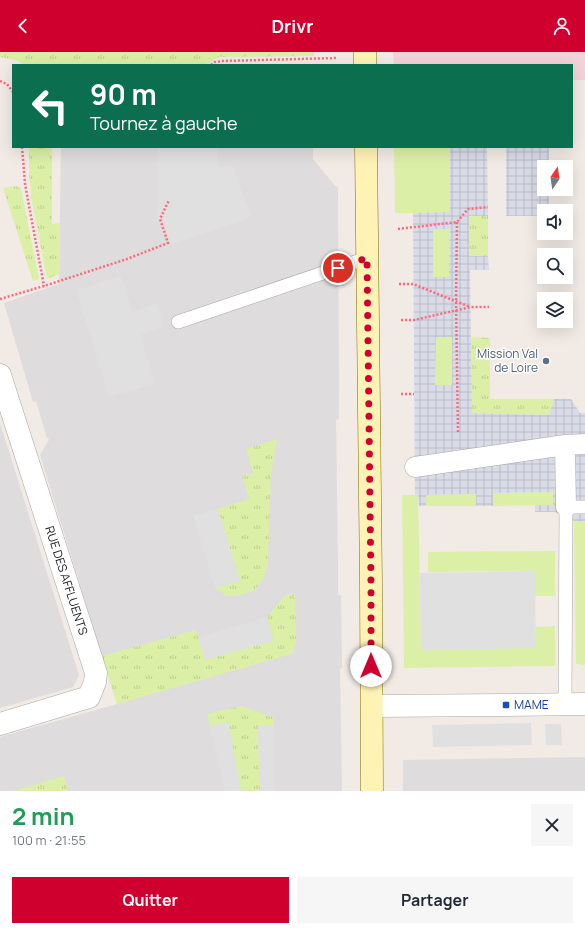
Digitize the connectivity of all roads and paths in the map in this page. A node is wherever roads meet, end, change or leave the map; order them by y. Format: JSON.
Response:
{"nodes":[{"id":1,"x":365,"y":58,"type":"edge"},
{"id":2,"x":212,"y":64,"type":"edge"},
{"id":3,"x":0,"y":81,"type":"edge"},
{"id":4,"x":12,"y":91,"type":"edge"},
{"id":5,"x":22,"y":148,"type":"edge"},
{"id":6,"x":366,"y":148,"type":"edge"},
{"id":7,"x":169,"y":200,"type":"dead end"},
{"id":8,"x":488,"y":207,"type":"dead end"},
{"id":9,"x":457,"y":222,"type":"junction"},
{"id":10,"x":398,"y":229,"type":"dead end"},
{"id":11,"x":367,"y":258,"type":"junction"},
{"id":12,"x":399,"y":284,"type":"dead end"},
{"id":13,"x":44,"y":286,"type":"junction"},
{"id":14,"x":0,"y":299,"type":"edge"},
{"id":15,"x":456,"y":301,"type":"junction"},
{"id":16,"x":470,"y":307,"type":"junction"},
{"id":17,"x":489,"y":307,"type":"dead end"},
{"id":18,"x":456,"y":310,"type":"junction"},
{"id":19,"x":401,"y":320,"type":"dead end"},
{"id":20,"x":178,"y":322,"type":"dead end"},
{"id":21,"x":1,"y":380,"type":"edge"},
{"id":22,"x":401,"y":394,"type":"dead end"},
{"id":23,"x":414,"y":394,"type":"dead end"},
{"id":24,"x":585,"y":444,"type":"edge"},
{"id":25,"x":565,"y":445,"type":"junction"},
{"id":26,"x":459,"y":461,"type":"junction"},
{"id":27,"x":415,"y":467,"type":"dead end"},
{"id":28,"x":575,"y":507,"type":"edge"},
{"id":29,"x":575,"y":704,"type":"edge"},
{"id":30,"x":372,"y":706,"type":"junction"},
{"id":31,"x":0,"y":724,"type":"edge"},
{"id":32,"x":372,"y":791,"type":"edge"}],
"edges":[{"from":1,"to":2,"type":"path"},
{"from":3,"to":4,"type":"path"},
{"from":5,"to":13,"type":"path"},
{"from":6,"to":11,"type":"main road"},
{"from":7,"to":13,"type":"path"},
{"from":8,"to":9,"type":"path"},
{"from":9,"to":10,"type":"path"},
{"from":9,"to":15,"type":"path"},
{"from":11,"to":20,"type":"lane"},
{"from":11,"to":30,"type":"main road"},
{"from":12,"to":15,"type":"path"},
{"from":13,"to":14,"type":"path"},
{"from":15,"to":16,"type":"path"},
{"from":15,"to":18,"type":"path"},
{"from":16,"to":17,"type":"path"},
{"from":16,"to":18,"type":"path"},
{"from":18,"to":19,"type":"path"},
{"from":18,"to":26,"type":"path"},
{"from":21,"to":31,"type":"street","name":"RUE DES AFFLUENTS"},
{"from":22,"to":23,"type":"path"},
{"from":24,"to":25,"type":"street"},
{"from":25,"to":26,"type":"street"},
{"from":25,"to":28,"type":"street"},
{"from":26,"to":27,"type":"street"},
{"from":28,"to":29,"type":"lane"},
{"from":29,"to":30,"type":"street"},
{"from":30,"to":32,"type":"main road"}]}
